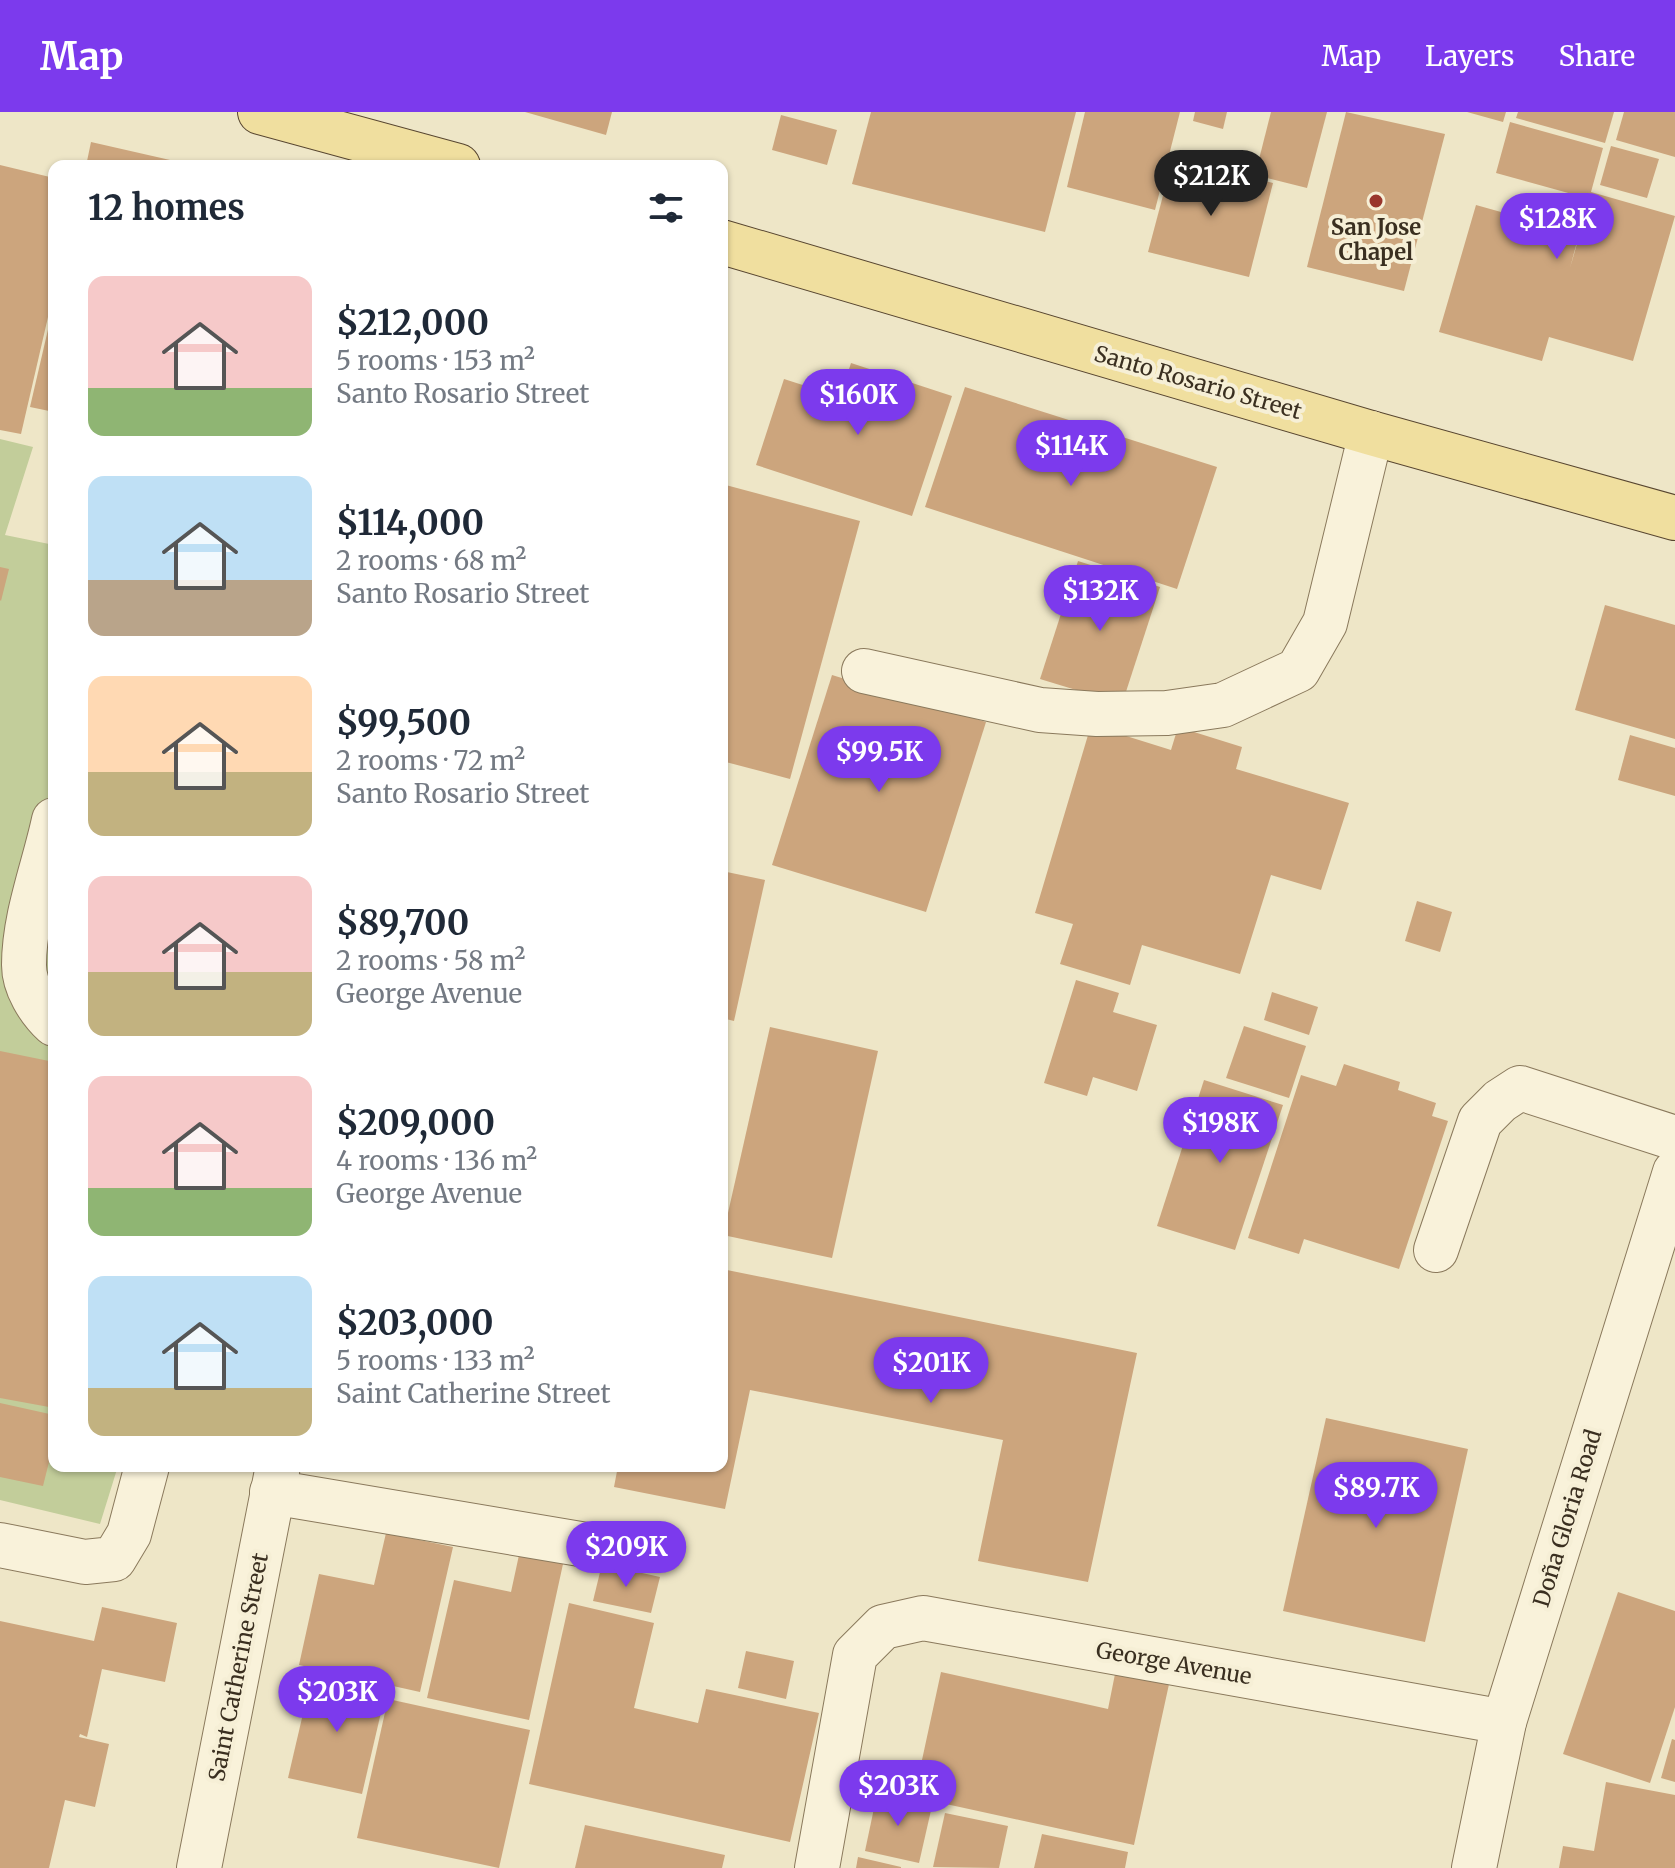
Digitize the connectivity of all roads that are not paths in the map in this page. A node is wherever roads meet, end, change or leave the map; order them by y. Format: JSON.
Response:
{"nodes":[{"id":1,"x":260,"y":112,"type":"edge"},
{"id":2,"x":359,"y":125,"type":"edge"},
{"id":3,"x":444,"y":160,"type":"edge"},
{"id":4,"x":728,"y":244,"type":"edge"},
{"id":5,"x":1371,"y":433,"type":"junction"},
{"id":6,"x":1675,"y":518,"type":"edge"},
{"id":7,"x":864,"y":671,"type":"dead end"},
{"id":8,"x":48,"y":844,"type":"edge"},
{"id":9,"x":48,"y":1018,"type":"edge"},
{"id":10,"x":1675,"y":1138,"type":"edge"},
{"id":11,"x":1675,"y":1172,"type":"edge"},
{"id":12,"x":1436,"y":1250,"type":"dead end"},
{"id":13,"x":145,"y":1472,"type":"edge"},
{"id":14,"x":275,"y":1479,"type":"edge"},
{"id":15,"x":0,"y":1545,"type":"edge"},
{"id":16,"x":598,"y":1547,"type":"dead end"},
{"id":17,"x":1504,"y":1722,"type":"junction"},
{"id":18,"x":199,"y":1868,"type":"edge"},
{"id":19,"x":817,"y":1868,"type":"edge"},
{"id":20,"x":1474,"y":1868,"type":"edge"}],
"edges":[{"from":1,"to":2,"type":"main road"},
{"from":2,"to":3,"type":"main road"},
{"from":4,"to":5,"type":"main road","name":"Santo Rosario Street"},
{"from":5,"to":6,"type":"main road","name":"Santo Rosario Street"},
{"from":5,"to":7,"type":"street"},
{"from":8,"to":9,"type":"street"},
{"from":10,"to":12,"type":"street"},
{"from":11,"to":17,"type":"street","name":"Doña Gloria Road"},
{"from":13,"to":15,"type":"street"},
{"from":14,"to":16,"type":"street"},
{"from":14,"to":18,"type":"street","name":"Saint Catherine Street"},
{"from":17,"to":19,"type":"street","name":"George Avenue"},
{"from":17,"to":20,"type":"street","name":"Doña Gloria Road"}]}
